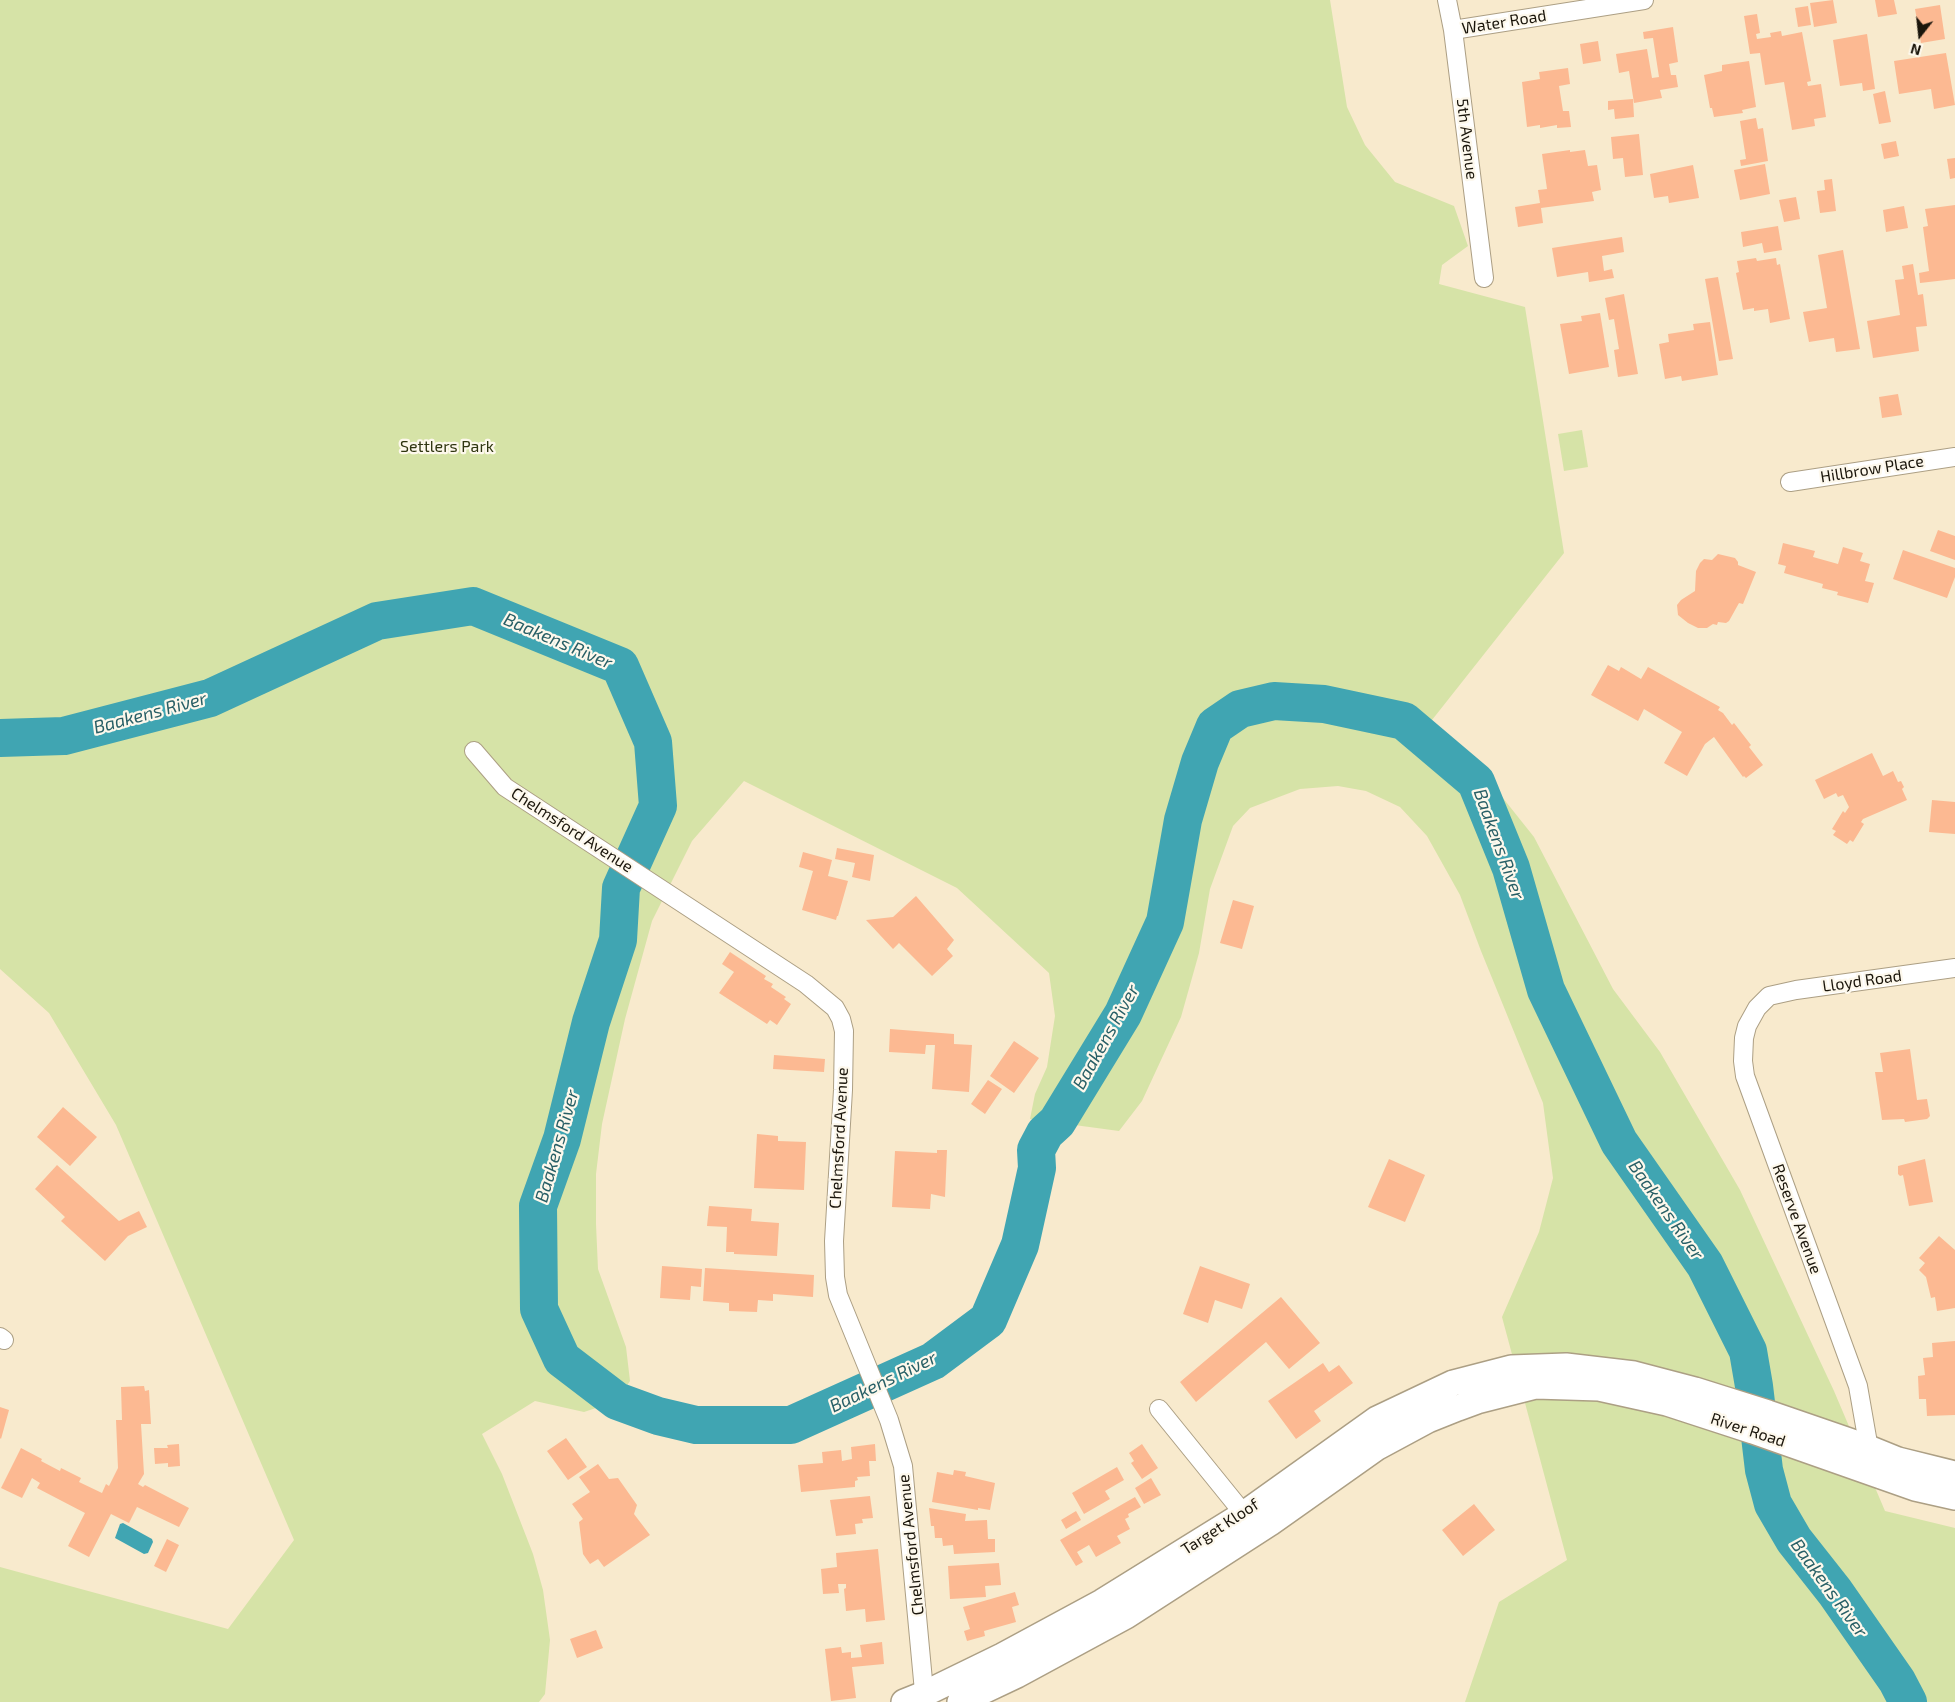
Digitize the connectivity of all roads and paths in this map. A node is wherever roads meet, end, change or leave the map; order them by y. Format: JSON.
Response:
{"nodes":[{"id":1,"x":1446,"y":0,"type":"edge"},
{"id":2,"x":1644,"y":0,"type":"edge"},
{"id":3,"x":1453,"y":30,"type":"junction"},
{"id":4,"x":1484,"y":278,"type":"dead end"},
{"id":5,"x":1955,"y":457,"type":"edge"},
{"id":6,"x":1790,"y":482,"type":"dead end"},
{"id":7,"x":474,"y":751,"type":"dead end"},
{"id":8,"x":1955,"y":968,"type":"edge"},
{"id":9,"x":1769,"y":996,"type":"joint"},
{"id":10,"x":1537,"y":1376,"type":"junction"},
{"id":11,"x":1159,"y":1409,"type":"dead end"},
{"id":12,"x":1862,"y":1454,"type":"junction"},
{"id":13,"x":1955,"y":1474,"type":"edge"},
{"id":14,"x":1955,"y":1497,"type":"edge"},
{"id":15,"x":1244,"y":1514,"type":"junction"},
{"id":16,"x":918,"y":1699,"type":"edge"},
{"id":17,"x":960,"y":1702,"type":"edge"}],
"edges":[{"from":1,"to":3,"type":"street","name":"5th Avenue"},
{"from":2,"to":3,"type":"street","name":"Water Road"},
{"from":3,"to":4,"type":"street","name":"5th Avenue"},
{"from":5,"to":6,"type":"street","name":"Hillbrow Place"},
{"from":7,"to":16,"type":"street","name":"Chelmsford Avenue"},
{"from":8,"to":9,"type":"street","name":"Lloyd Road"},
{"from":9,"to":12,"type":"street","name":"Reserve Avenue"},
{"from":10,"to":12,"type":"main road","name":"River Road"},
{"from":10,"to":15,"type":"main road","name":"Target Kloof"},
{"from":10,"to":17,"type":"main road","name":"Target Kloof"},
{"from":11,"to":15,"type":"street"},
{"from":12,"to":13,"type":"main road","name":"River Road"},
{"from":12,"to":14,"type":"main road","name":"River Road"},
{"from":15,"to":16,"type":"main road","name":"Target Kloof"}]}
